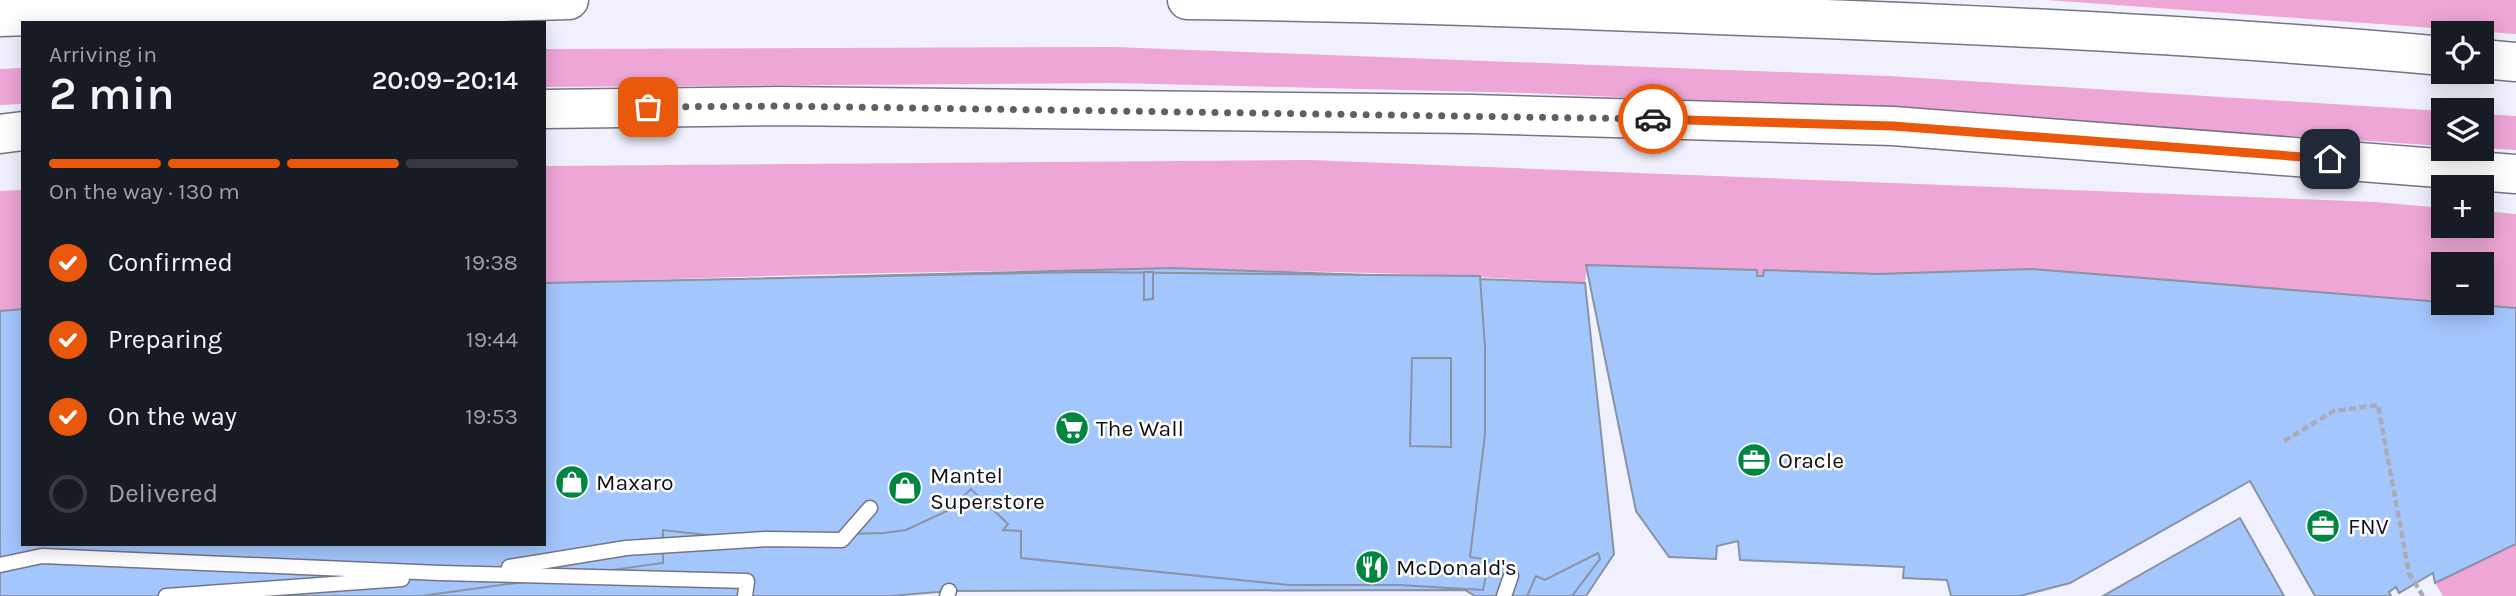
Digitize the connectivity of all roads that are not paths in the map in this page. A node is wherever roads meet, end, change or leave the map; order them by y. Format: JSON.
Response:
{"nodes":[{"id":1,"x":569,"y":0,"type":"edge"},
{"id":2,"x":1187,"y":0,"type":"edge"},
{"id":3,"x":0,"y":17,"type":"edge"},
{"id":4,"x":2431,"y":55,"type":"edge"},
{"id":5,"x":2494,"y":60,"type":"edge"},
{"id":6,"x":2516,"y":62,"type":"edge"},
{"id":7,"x":546,"y":109,"type":"edge"},
{"id":8,"x":21,"y":124,"type":"edge"},
{"id":9,"x":0,"y":125,"type":"edge"},
{"id":10,"x":21,"y":131,"type":"edge"},
{"id":11,"x":0,"y":134,"type":"edge"},
{"id":12,"x":2516,"y":174,"type":"edge"},
{"id":13,"x":870,"y":508,"type":"dead end"},
{"id":14,"x":0,"y":565,"type":"edge"},
{"id":15,"x":477,"y":573,"type":"junction"},
{"id":16,"x":1511,"y":576,"type":"dead end"},
{"id":17,"x":166,"y":596,"type":"edge"},
{"id":18,"x":745,"y":596,"type":"edge"},
{"id":19,"x":1504,"y":596,"type":"edge"}],
"edges":[{"from":1,"to":3,"type":"highway"},
{"from":2,"to":4,"type":"highway"},
{"from":5,"to":6,"type":"highway"},
{"from":7,"to":12,"type":"highway"},
{"from":8,"to":9,"type":"highway"},
{"from":10,"to":11,"type":"highway"},
{"from":13,"to":15,"type":"lane"},
{"from":14,"to":15,"type":"lane"},
{"from":15,"to":17,"type":"lane"},
{"from":15,"to":18,"type":"lane"},
{"from":16,"to":19,"type":"lane"}]}
